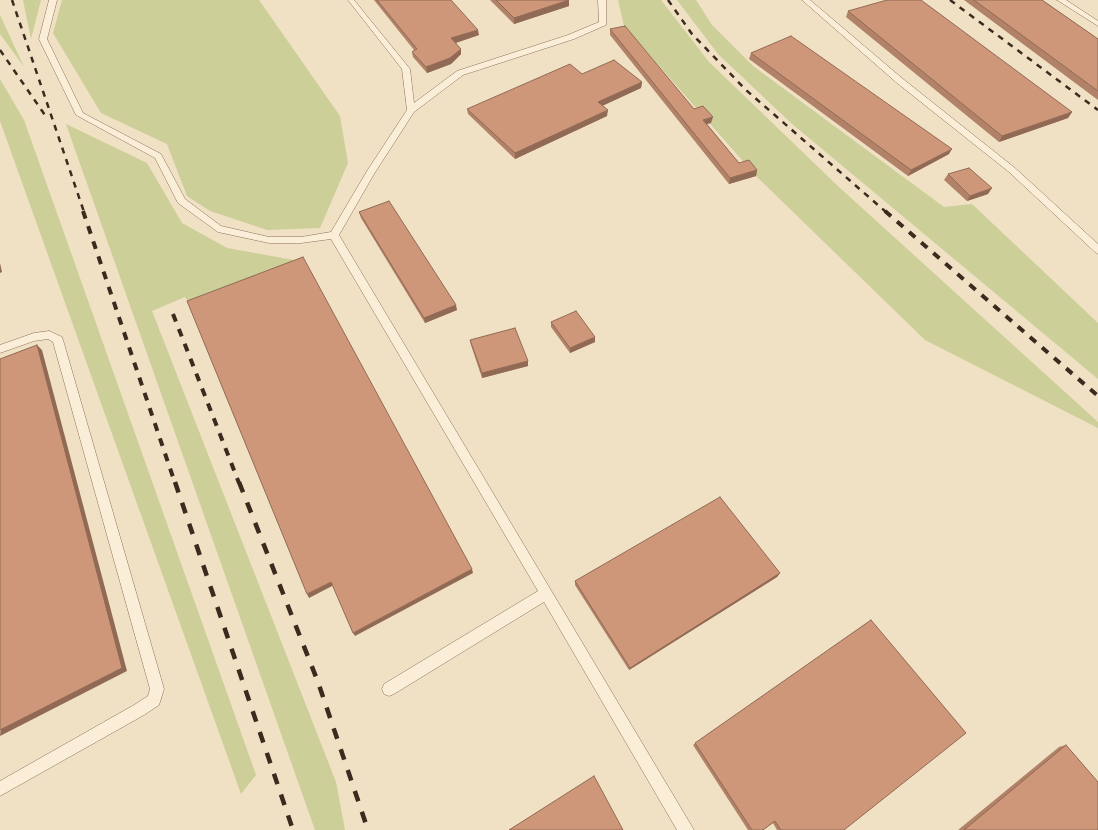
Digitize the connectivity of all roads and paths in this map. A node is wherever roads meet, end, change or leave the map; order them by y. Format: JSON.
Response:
{"nodes":[{"id":1,"x":53,"y":0,"type":"edge"},
{"id":2,"x":602,"y":0,"type":"edge"},
{"id":3,"x":806,"y":0,"type":"edge"},
{"id":4,"x":1061,"y":0,"type":"edge"},
{"id":5,"x":351,"y":1,"type":"edge"},
{"id":6,"x":1098,"y":24,"type":"edge"},
{"id":7,"x":410,"y":110,"type":"junction"},
{"id":8,"x":334,"y":235,"type":"junction"},
{"id":9,"x":1098,"y":250,"type":"edge"},
{"id":10,"x":0,"y":348,"type":"edge"},
{"id":11,"x":546,"y":593,"type":"junction"},
{"id":12,"x":389,"y":689,"type":"dead end"},
{"id":13,"x":0,"y":789,"type":"edge"},
{"id":14,"x":686,"y":830,"type":"edge"}],
"edges":[{"from":1,"to":8,"type":"lane"},
{"from":2,"to":7,"type":"lane"},
{"from":3,"to":9,"type":"lane"},
{"from":4,"to":6,"type":"lane"},
{"from":5,"to":7,"type":"lane"},
{"from":7,"to":8,"type":"lane"},
{"from":8,"to":11,"type":"lane"},
{"from":10,"to":13,"type":"lane"},
{"from":11,"to":12,"type":"lane"},
{"from":11,"to":14,"type":"lane"}]}
